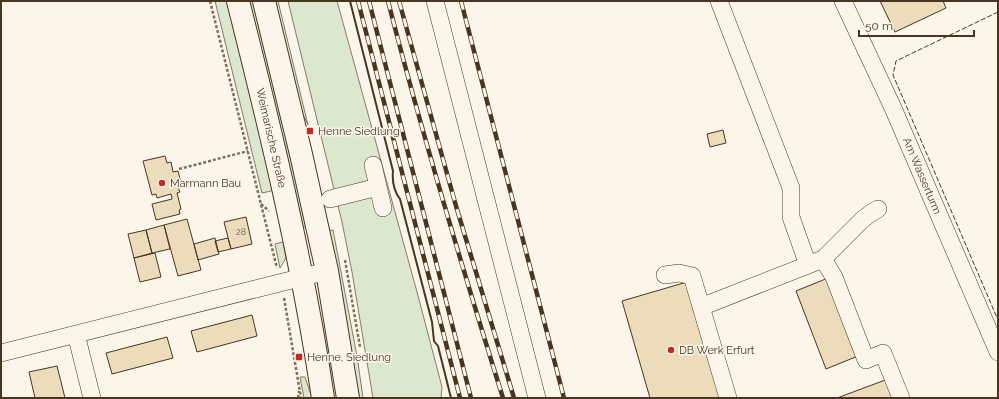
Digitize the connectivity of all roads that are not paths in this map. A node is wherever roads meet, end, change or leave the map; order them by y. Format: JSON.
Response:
{"nodes":[{"id":1,"x":238,"y":1,"type":"edge"},
{"id":2,"x":264,"y":1,"type":"edge"},
{"id":3,"x":435,"y":1,"type":"edge"},
{"id":4,"x":719,"y":1,"type":"edge"},
{"id":5,"x":843,"y":1,"type":"edge"},
{"id":6,"x":373,"y":165,"type":"dead end"},
{"id":7,"x":378,"y":186,"type":"junction"},
{"id":8,"x":330,"y":199,"type":"dead end"},
{"id":9,"x":383,"y":208,"type":"dead end"},
{"id":10,"x":878,"y":209,"type":"dead end"},
{"id":11,"x":816,"y":262,"type":"junction"},
{"id":12,"x":327,"y":271,"type":"junction"},
{"id":13,"x":665,"y":275,"type":"dead end"},
{"id":14,"x":302,"y":277,"type":"junction"},
{"id":15,"x":701,"y":307,"type":"junction"},
{"id":16,"x":76,"y":334,"type":"junction"},
{"id":17,"x":998,"y":352,"type":"edge"},
{"id":18,"x":1,"y":353,"type":"edge"},
{"id":19,"x":92,"y":398,"type":"edge"},
{"id":20,"x":323,"y":398,"type":"edge"},
{"id":21,"x":348,"y":398,"type":"edge"},
{"id":22,"x":537,"y":398,"type":"edge"},
{"id":23,"x":728,"y":398,"type":"edge"},
{"id":24,"x":901,"y":398,"type":"edge"}],
"edges":[{"from":1,"to":14,"type":"main road","name":"Weimarische Straße"},
{"from":2,"to":12,"type":"main road"},
{"from":3,"to":22,"type":"street"},
{"from":4,"to":11,"type":"street"},
{"from":5,"to":17,"type":"street","name":"Am Wasserturm"},
{"from":6,"to":7,"type":"street"},
{"from":7,"to":8,"type":"street"},
{"from":7,"to":9,"type":"street"},
{"from":10,"to":11,"type":"street"},
{"from":11,"to":15,"type":"street"},
{"from":11,"to":24,"type":"street"},
{"from":12,"to":14,"type":"street"},
{"from":12,"to":21,"type":"main road"},
{"from":13,"to":15,"type":"street"},
{"from":14,"to":16,"type":"street"},
{"from":14,"to":20,"type":"main road","name":"Weimarische Straße"},
{"from":15,"to":23,"type":"street"},
{"from":16,"to":18,"type":"street"},
{"from":16,"to":19,"type":"street"}]}
